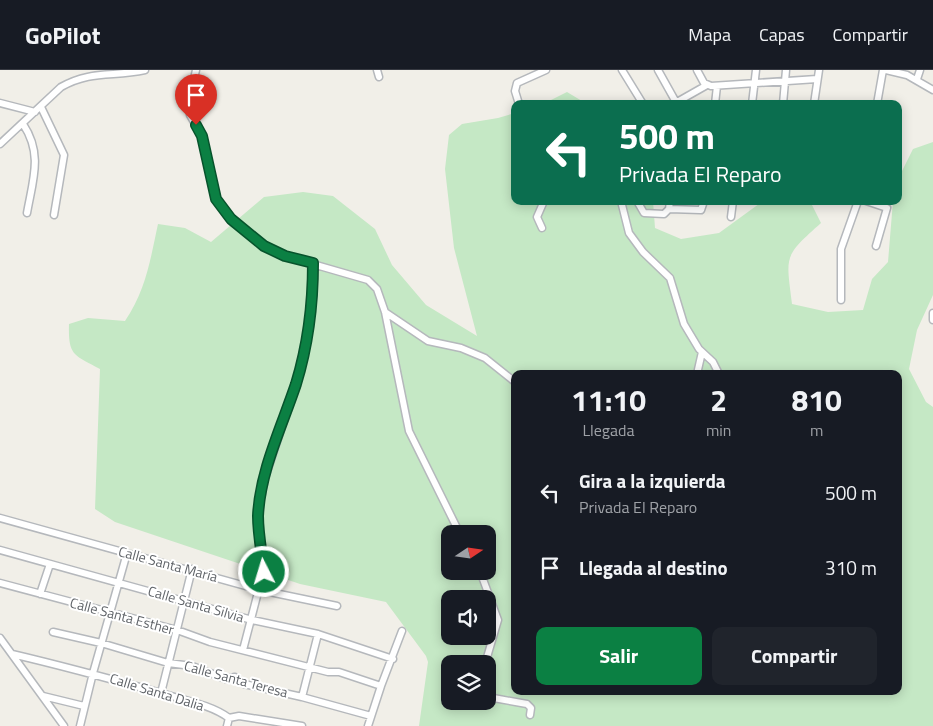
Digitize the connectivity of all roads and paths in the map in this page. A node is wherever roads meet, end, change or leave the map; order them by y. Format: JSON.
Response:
{"nodes":[{"id":1,"x":145,"y":70,"type":"edge"},
{"id":2,"x":196,"y":70,"type":"edge"},
{"id":3,"x":377,"y":70,"type":"edge"},
{"id":4,"x":546,"y":70,"type":"edge"},
{"id":5,"x":622,"y":70,"type":"edge"},
{"id":6,"x":658,"y":70,"type":"edge"},
{"id":7,"x":697,"y":70,"type":"edge"},
{"id":8,"x":756,"y":70,"type":"edge"},
{"id":9,"x":786,"y":70,"type":"edge"},
{"id":10,"x":819,"y":70,"type":"edge"},
{"id":11,"x":885,"y":70,"type":"edge"},
{"id":12,"x":920,"y":70,"type":"edge"},
{"id":13,"x":896,"y":71,"type":"edge"},
{"id":14,"x":95,"y":72,"type":"edge"},
{"id":15,"x":379,"y":77,"type":"dead end"},
{"id":16,"x":817,"y":79,"type":"junction"},
{"id":17,"x":917,"y":79,"type":"junction"},
{"id":18,"x":785,"y":80,"type":"junction"},
{"id":19,"x":754,"y":82,"type":"junction"},
{"id":20,"x":707,"y":85,"type":"junction"},
{"id":21,"x":717,"y":86,"type":"junction"},
{"id":22,"x":933,"y":90,"type":"edge"},
{"id":23,"x":518,"y":100,"type":"edge"},
{"id":24,"x":641,"y":100,"type":"edge"},
{"id":25,"x":675,"y":100,"type":"edge"},
{"id":26,"x":682,"y":100,"type":"edge"},
{"id":27,"x":715,"y":100,"type":"edge"},
{"id":28,"x":752,"y":100,"type":"edge"},
{"id":29,"x":783,"y":100,"type":"edge"},
{"id":30,"x":814,"y":100,"type":"edge"},
{"id":31,"x":878,"y":100,"type":"edge"},
{"id":32,"x":0,"y":103,"type":"edge"},
{"id":33,"x":41,"y":107,"type":"junction"},
{"id":34,"x":35,"y":112,"type":"junction"},
{"id":35,"x":22,"y":124,"type":"junction"},
{"id":36,"x":0,"y":144,"type":"edge"},
{"id":37,"x":542,"y":205,"type":"edge"},
{"id":38,"x":622,"y":205,"type":"edge"},
{"id":39,"x":639,"y":205,"type":"edge"},
{"id":40,"x":670,"y":205,"type":"edge"},
{"id":41,"x":703,"y":205,"type":"edge"},
{"id":42,"x":732,"y":205,"type":"edge"},
{"id":43,"x":857,"y":205,"type":"edge"},
{"id":44,"x":878,"y":205,"type":"edge"},
{"id":45,"x":669,"y":209,"type":"junction"},
{"id":46,"x":27,"y":213,"type":"dead end"},
{"id":47,"x":54,"y":215,"type":"dead end"},
{"id":48,"x":731,"y":217,"type":"dead end"},
{"id":49,"x":542,"y":228,"type":"dead end"},
{"id":50,"x":876,"y":246,"type":"dead end"},
{"id":51,"x":313,"y":263,"type":"junction"},
{"id":52,"x":841,"y":300,"type":"dead end"},
{"id":53,"x":385,"y":312,"type":"junction"},
{"id":54,"x":702,"y":352,"type":"junction"},
{"id":55,"x":698,"y":370,"type":"edge"},
{"id":56,"x":717,"y":370,"type":"edge"},
{"id":57,"x":511,"y":379,"type":"edge"},
{"id":58,"x":0,"y":518,"type":"edge"},
{"id":59,"x":456,"y":525,"type":"edge"},
{"id":60,"x":0,"y":550,"type":"edge"},
{"id":61,"x":126,"y":553,"type":"junction"},
{"id":62,"x":50,"y":564,"type":"junction"},
{"id":63,"x":192,"y":569,"type":"junction"},
{"id":64,"x":483,"y":580,"type":"edge"},
{"id":65,"x":118,"y":582,"type":"junction"},
{"id":66,"x":0,"y":583,"type":"edge"},
{"id":67,"x":260,"y":590,"type":"junction"},
{"id":68,"x":40,"y":594,"type":"junction"},
{"id":69,"x":183,"y":601,"type":"junction"},
{"id":70,"x":336,"y":606,"type":"dead end"},
{"id":71,"x":110,"y":613,"type":"junction"},
{"id":72,"x":252,"y":620,"type":"junction"},
{"id":73,"x":176,"y":630,"type":"junction"},
{"id":74,"x":402,"y":631,"type":"dead end"},
{"id":75,"x":53,"y":632,"type":"dead end"},
{"id":76,"x":318,"y":634,"type":"junction"},
{"id":77,"x":0,"y":638,"type":"edge"},
{"id":78,"x":101,"y":643,"type":"junction"},
{"id":79,"x":243,"y":650,"type":"junction"},
{"id":80,"x":12,"y":654,"type":"junction"},
{"id":81,"x":488,"y":655,"type":"edge"},
{"id":82,"x":393,"y":659,"type":"junction"},
{"id":83,"x":168,"y":663,"type":"junction"},
{"id":84,"x":310,"y":666,"type":"junction"},
{"id":85,"x":92,"y":672,"type":"junction"},
{"id":86,"x":381,"y":686,"type":"junction"},
{"id":87,"x":160,"y":693,"type":"junction"},
{"id":88,"x":43,"y":696,"type":"junction"},
{"id":89,"x":302,"y":696,"type":"junction"},
{"id":90,"x":496,"y":698,"type":"edge"},
{"id":91,"x":84,"y":706,"type":"junction"},
{"id":92,"x":530,"y":715,"type":"dead end"},
{"id":93,"x":371,"y":716,"type":"junction"},
{"id":94,"x":229,"y":718,"type":"junction"},
{"id":95,"x":64,"y":726,"type":"edge"},
{"id":96,"x":80,"y":726,"type":"edge"},
{"id":97,"x":226,"y":726,"type":"edge"},
{"id":98,"x":302,"y":726,"type":"edge"},
{"id":99,"x":368,"y":726,"type":"edge"}],
"edges":[{"from":1,"to":14,"type":"street"},
{"from":2,"to":51,"type":"street"},
{"from":3,"to":15,"type":"street"},
{"from":4,"to":23,"type":"street"},
{"from":5,"to":24,"type":"street"},
{"from":6,"to":25,"type":"street"},
{"from":7,"to":20,"type":"street"},
{"from":8,"to":19,"type":"street"},
{"from":9,"to":18,"type":"street"},
{"from":10,"to":16,"type":"street"},
{"from":11,"to":13,"type":"street"},
{"from":11,"to":31,"type":"street"},
{"from":12,"to":17,"type":"street"},
{"from":13,"to":17,"type":"street"},
{"from":14,"to":33,"type":"street"},
{"from":16,"to":18,"type":"street"},
{"from":16,"to":30,"type":"street"},
{"from":17,"to":22,"type":"street"},
{"from":18,"to":19,"type":"street"},
{"from":18,"to":29,"type":"street"},
{"from":19,"to":21,"type":"street"},
{"from":19,"to":28,"type":"street"},
{"from":20,"to":21,"type":"street"},
{"from":20,"to":26,"type":"street"},
{"from":21,"to":27,"type":"street"},
{"from":32,"to":34,"type":"street"},
{"from":33,"to":34,"type":"street"},
{"from":33,"to":47,"type":"street"},
{"from":34,"to":35,"type":"street"},
{"from":35,"to":36,"type":"street"},
{"from":35,"to":46,"type":"street"},
{"from":37,"to":49,"type":"street"},
{"from":38,"to":54,"type":"street"},
{"from":39,"to":45,"type":"street"},
{"from":40,"to":45,"type":"street"},
{"from":41,"to":45,"type":"street"},
{"from":42,"to":48,"type":"street"},
{"from":43,"to":52,"type":"street"},
{"from":44,"to":50,"type":"street"},
{"from":51,"to":53,"type":"street"},
{"from":51,"to":67,"type":"street"},
{"from":53,"to":57,"type":"street"},
{"from":53,"to":59,"type":"street"},
{"from":54,"to":55,"type":"street"},
{"from":54,"to":56,"type":"street"},
{"from":58,"to":61,"type":"street","name":"Calle Santa María"},
{"from":60,"to":62,"type":"street","name":"Calle Santa Silvia"},
{"from":61,"to":63,"type":"street","name":"Calle Santa María"},
{"from":61,"to":65,"type":"street"},
{"from":62,"to":65,"type":"street","name":"Calle Santa Silvia"},
{"from":62,"to":68,"type":"street"},
{"from":63,"to":67,"type":"street","name":"Calle Santa María"},
{"from":63,"to":69,"type":"street"},
{"from":64,"to":81,"type":"street"},
{"from":65,"to":69,"type":"street","name":"Calle Santa Silvia"},
{"from":65,"to":71,"type":"street"},
{"from":66,"to":68,"type":"street","name":"Calle Santa Esther"},
{"from":67,"to":70,"type":"street","name":"Calle Santa María"},
{"from":67,"to":72,"type":"street"},
{"from":68,"to":71,"type":"street","name":"Calle Santa Esther"},
{"from":69,"to":72,"type":"street","name":"Calle Santa Silvia"},
{"from":69,"to":73,"type":"street"},
{"from":71,"to":73,"type":"street","name":"Calle Santa Esther"},
{"from":71,"to":78,"type":"street"},
{"from":72,"to":76,"type":"street","name":"Calle Santa Silvia"},
{"from":72,"to":79,"type":"street"},
{"from":73,"to":79,"type":"street","name":"Calle Santa Esther"},
{"from":73,"to":83,"type":"street"},
{"from":74,"to":82,"type":"street"},
{"from":75,"to":78,"type":"street","name":"Calle Santa Teresa"},
{"from":76,"to":82,"type":"street","name":"Calle Santa Silvia"},
{"from":76,"to":84,"type":"street"},
{"from":77,"to":80,"type":"street"},
{"from":78,"to":83,"type":"street","name":"Calle Santa Teresa"},
{"from":78,"to":85,"type":"street"},
{"from":79,"to":84,"type":"street","name":"Calle Santa Esther"},
{"from":80,"to":85,"type":"street","name":"Calle Santa Dalia"},
{"from":80,"to":88,"type":"street"},
{"from":82,"to":86,"type":"street"},
{"from":83,"to":87,"type":"street"},
{"from":83,"to":89,"type":"street","name":"Calle Santa Teresa"},
{"from":84,"to":86,"type":"street","name":"Calle Santa Esther"},
{"from":84,"to":89,"type":"street"},
{"from":85,"to":87,"type":"street","name":"Calle Santa Dalia"},
{"from":85,"to":91,"type":"street"},
{"from":86,"to":93,"type":"street"},
{"from":87,"to":94,"type":"street","name":"Calle Santa Dalia"},
{"from":88,"to":91,"type":"street"},
{"from":88,"to":95,"type":"street"},
{"from":89,"to":93,"type":"street","name":"Calle Santa Teresa"},
{"from":90,"to":92,"type":"street"},
{"from":91,"to":96,"type":"street"},
{"from":93,"to":99,"type":"street"},
{"from":94,"to":97,"type":"street"},
{"from":94,"to":98,"type":"street","name":"Calle Santa Dalia"}]}
